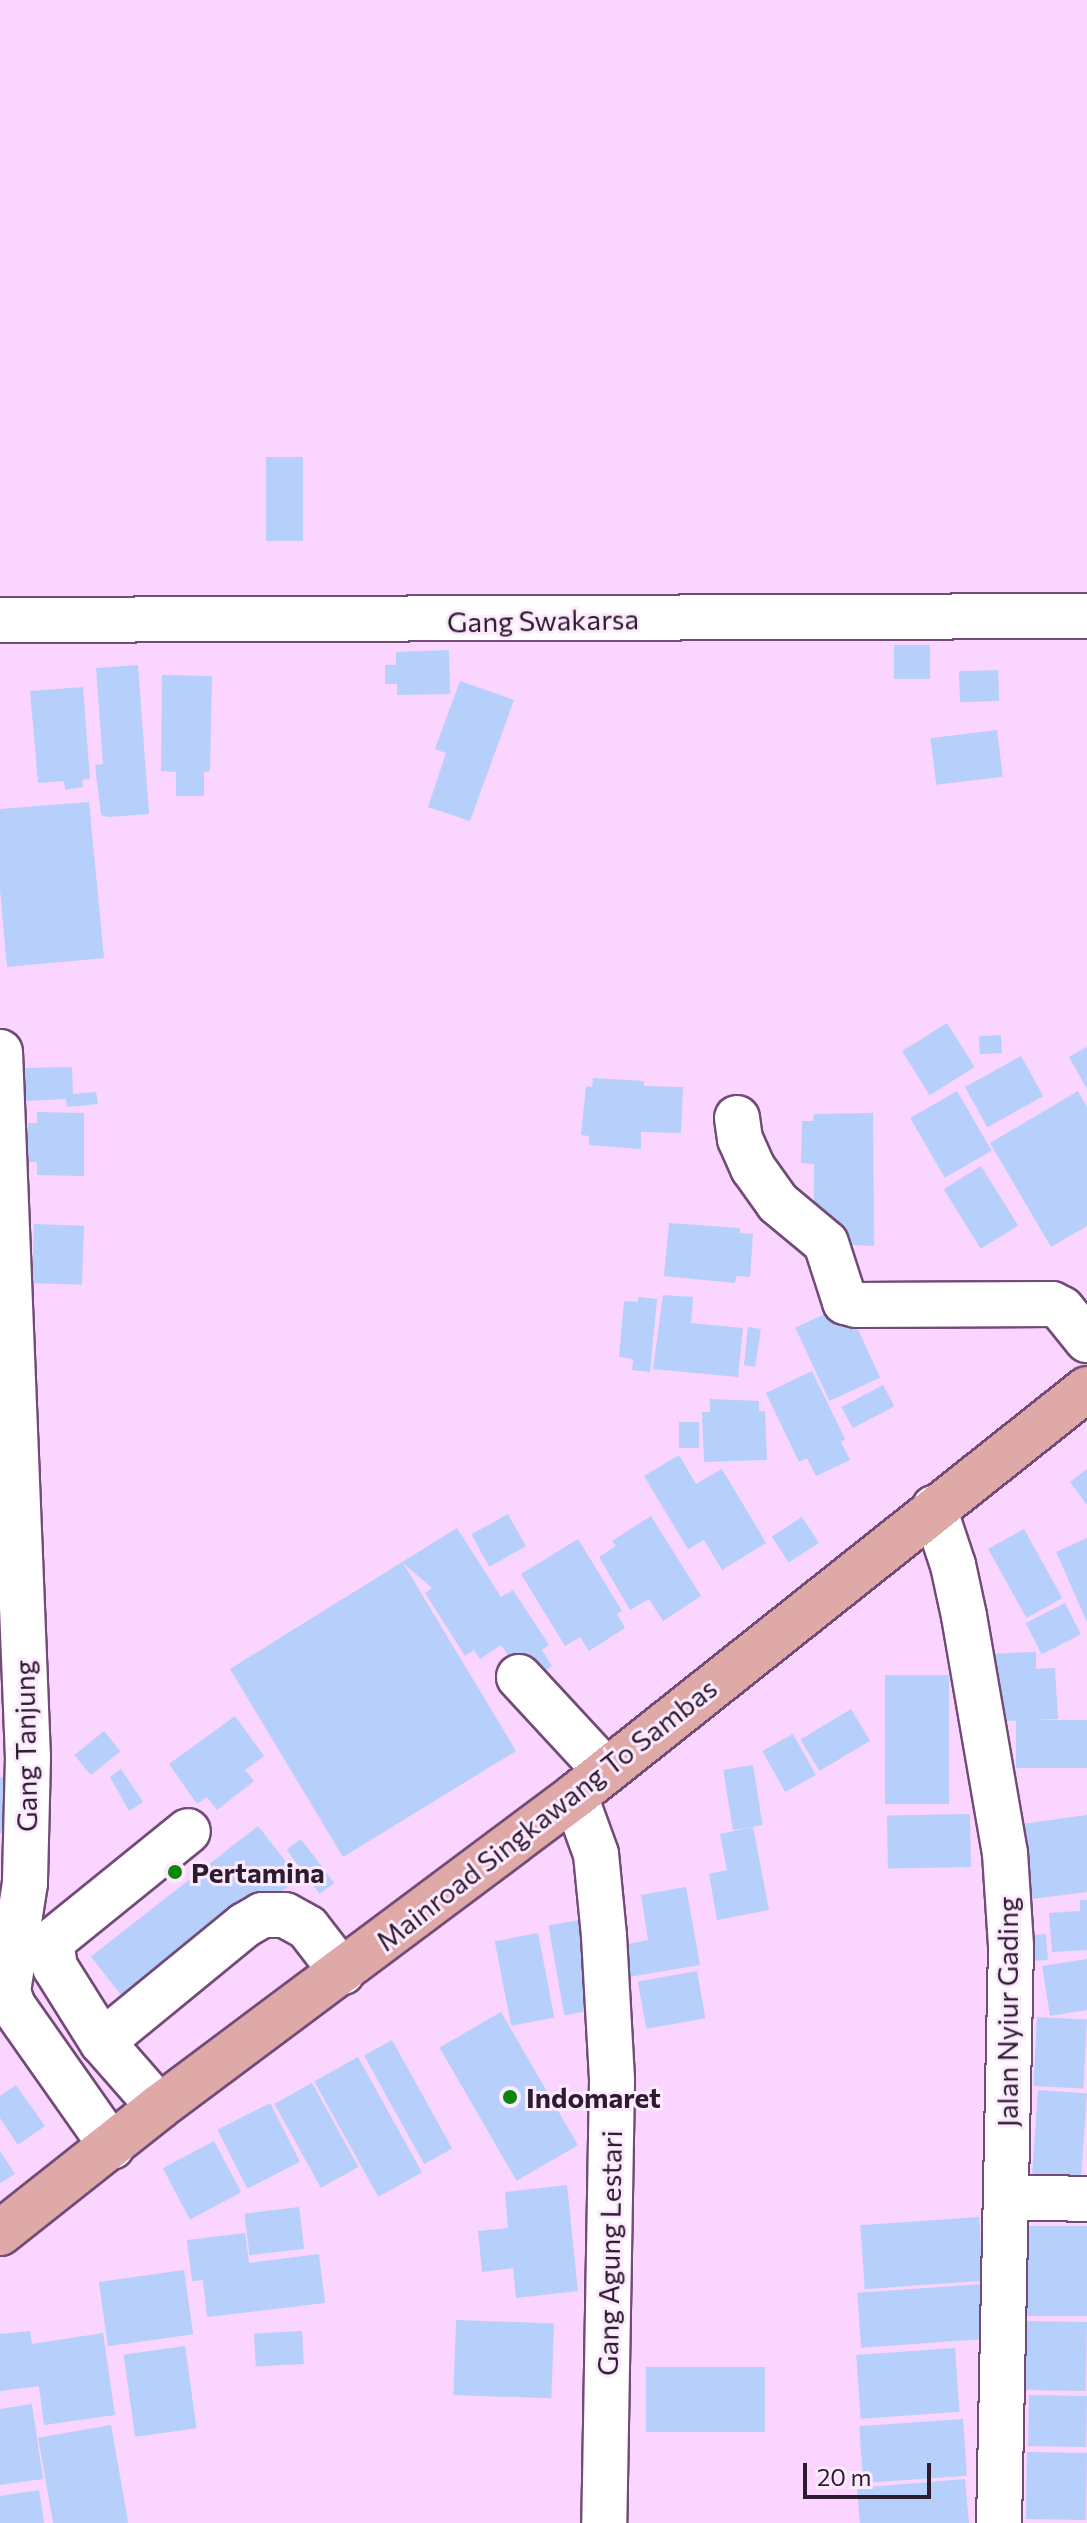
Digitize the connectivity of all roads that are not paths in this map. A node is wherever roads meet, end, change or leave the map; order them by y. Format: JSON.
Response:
{"nodes":[{"id":1,"x":1087,"y":616,"type":"edge"},
{"id":2,"x":0,"y":620,"type":"edge"},
{"id":3,"x":2,"y":1062,"type":"edge"},
{"id":4,"x":737,"y":1118,"type":"dead end"},
{"id":5,"x":1074,"y":1324,"type":"edge"},
{"id":6,"x":1087,"y":1389,"type":"edge"},
{"id":7,"x":934,"y":1508,"type":"junction"},
{"id":8,"x":519,"y":1677,"type":"dead end"},
{"id":9,"x":590,"y":1783,"type":"junction"},
{"id":10,"x":188,"y":1831,"type":"dead end"},
{"id":11,"x":342,"y":1972,"type":"junction"},
{"id":12,"x":102,"y":2042,"type":"junction"},
{"id":13,"x":159,"y":2107,"type":"junction"},
{"id":14,"x":112,"y":2147,"type":"junction"},
{"id":15,"x":1006,"y":2197,"type":"junction"},
{"id":16,"x":1087,"y":2199,"type":"edge"},
{"id":17,"x":0,"y":2233,"type":"edge"},
{"id":18,"x":604,"y":2523,"type":"edge"},
{"id":19,"x":999,"y":2523,"type":"edge"}],
"edges":[{"from":1,"to":2,"type":"street","name":"Gang Swakarsa"},
{"from":3,"to":14,"type":"street","name":"Gang Tanjung"},
{"from":4,"to":5,"type":"street"},
{"from":6,"to":7,"type":"main road","name":"Mainroad Singkawang To Sambas"},
{"from":7,"to":9,"type":"main road","name":"Mainroad Singkawang To Sambas"},
{"from":7,"to":15,"type":"street","name":"Jalan Nyiur Gading"},
{"from":8,"to":9,"type":"street"},
{"from":9,"to":11,"type":"main road","name":"Mainroad Singkawang To Sambas"},
{"from":9,"to":18,"type":"street","name":"Gang Agung Lestari"},
{"from":10,"to":12,"type":"street"},
{"from":11,"to":12,"type":"street"},
{"from":11,"to":13,"type":"main road","name":"Mainroad Singkawang To Sambas"},
{"from":12,"to":13,"type":"street"},
{"from":13,"to":14,"type":"main road","name":"Mainroad Singkawang To Sambas"},
{"from":14,"to":17,"type":"main road","name":"Mainroad Singkawang To Sambas"},
{"from":15,"to":16,"type":"street"},
{"from":15,"to":19,"type":"street","name":"Jalan Nyiur Gading"}]}
